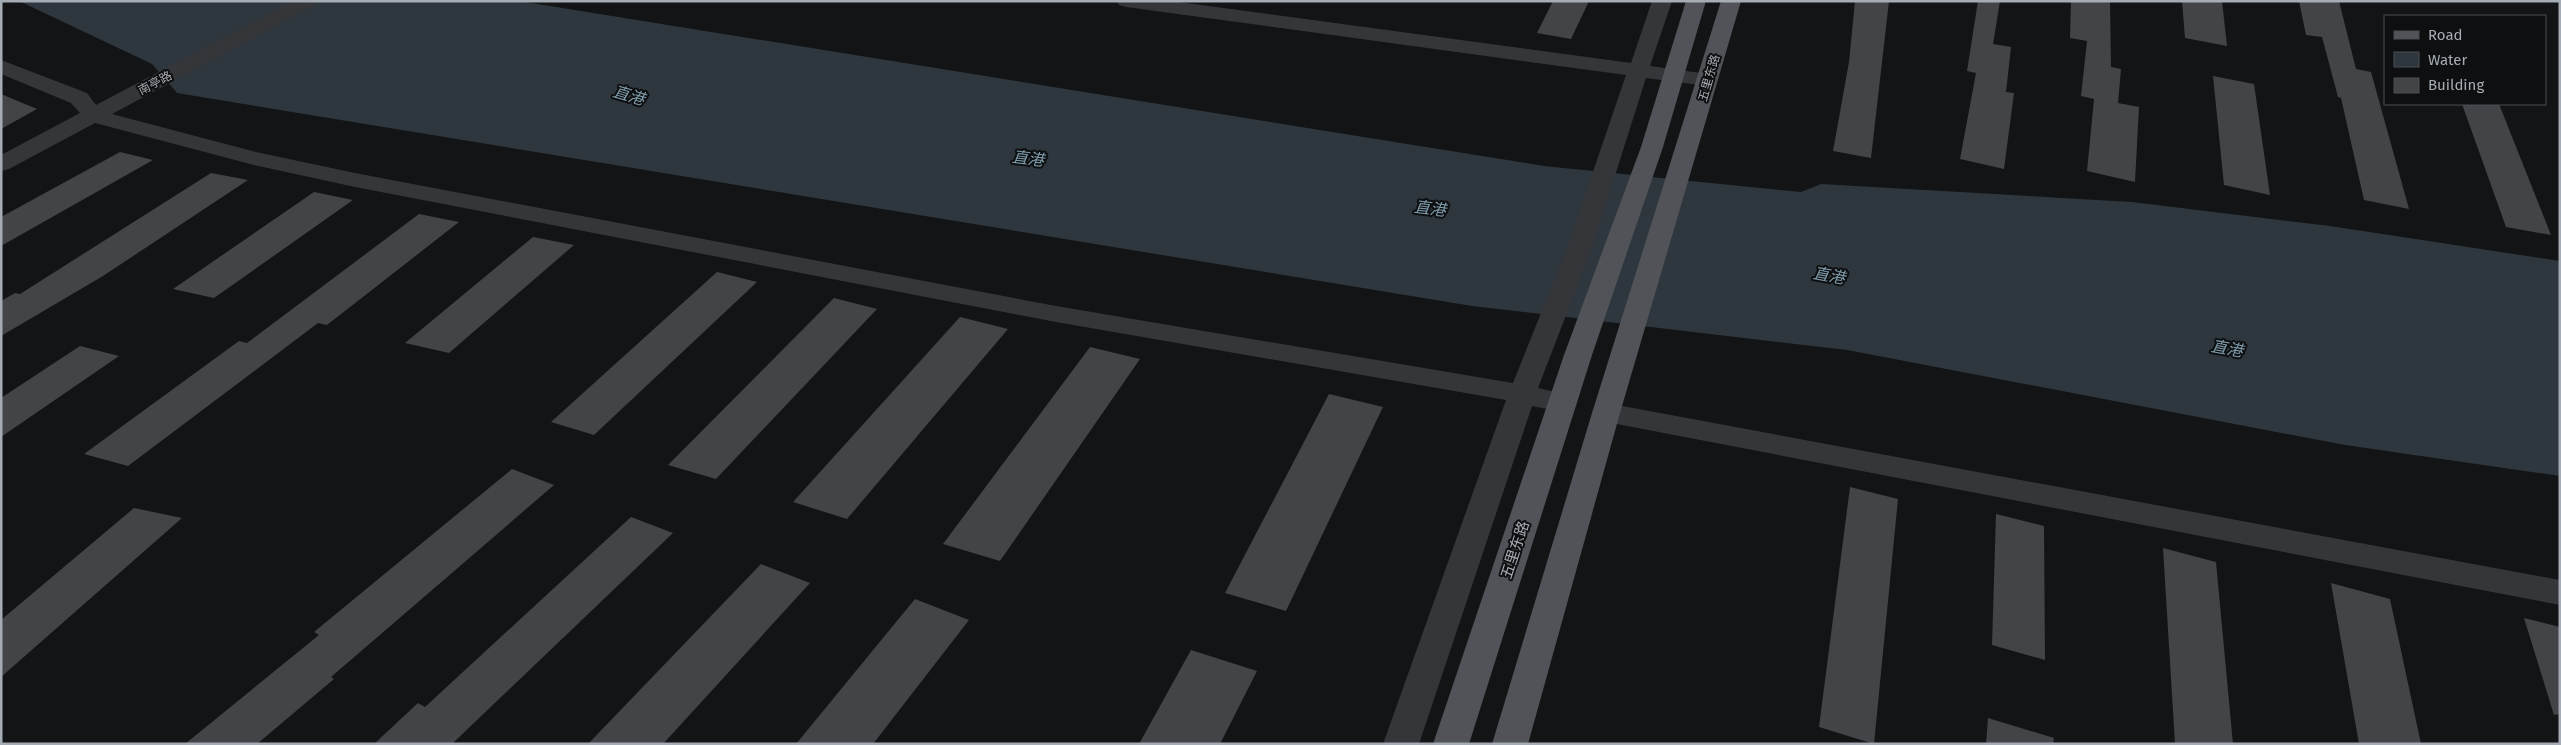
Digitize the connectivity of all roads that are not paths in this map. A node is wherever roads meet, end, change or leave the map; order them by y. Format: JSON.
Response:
{"nodes":[{"id":1,"x":308,"y":1,"type":"edge"},
{"id":2,"x":1126,"y":1,"type":"edge"},
{"id":3,"x":1662,"y":1,"type":"edge"},
{"id":4,"x":1696,"y":1,"type":"edge"},
{"id":5,"x":1731,"y":1,"type":"edge"},
{"id":6,"x":1,"y":66,"type":"edge"},
{"id":7,"x":1638,"y":71,"type":"junction"},
{"id":8,"x":1675,"y":76,"type":"junction"},
{"id":9,"x":1708,"y":80,"type":"junction"},
{"id":10,"x":94,"y":116,"type":"junction"},
{"id":11,"x":1,"y":164,"type":"edge"},
{"id":12,"x":1522,"y":394,"type":"junction"},
{"id":13,"x":1563,"y":403,"type":"junction"},
{"id":14,"x":1606,"y":413,"type":"junction"},
{"id":15,"x":2560,"y":593,"type":"edge"},
{"id":16,"x":1401,"y":744,"type":"edge"},
{"id":17,"x":1451,"y":744,"type":"edge"},
{"id":18,"x":1510,"y":744,"type":"edge"}],
"edges":[{"from":1,"to":10,"type":"street","name":"南亭路"},
{"from":2,"to":7,"type":"street"},
{"from":3,"to":7,"type":"street"},
{"from":4,"to":8,"type":"main road"},
{"from":5,"to":9,"type":"main road","name":"五里东路"},
{"from":6,"to":10,"type":"street"},
{"from":7,"to":8,"type":"street"},
{"from":7,"to":12,"type":"street"},
{"from":8,"to":9,"type":"street"},
{"from":8,"to":13,"type":"main road","name":"五里东路"},
{"from":9,"to":14,"type":"main road","name":"五里东路"},
{"from":10,"to":11,"type":"street","name":"南亭路"},
{"from":10,"to":12,"type":"street"},
{"from":12,"to":13,"type":"street"},
{"from":12,"to":16,"type":"street"},
{"from":13,"to":17,"type":"main road","name":"五里东路"},
{"from":14,"to":15,"type":"street"},
{"from":14,"to":18,"type":"main road"}]}
